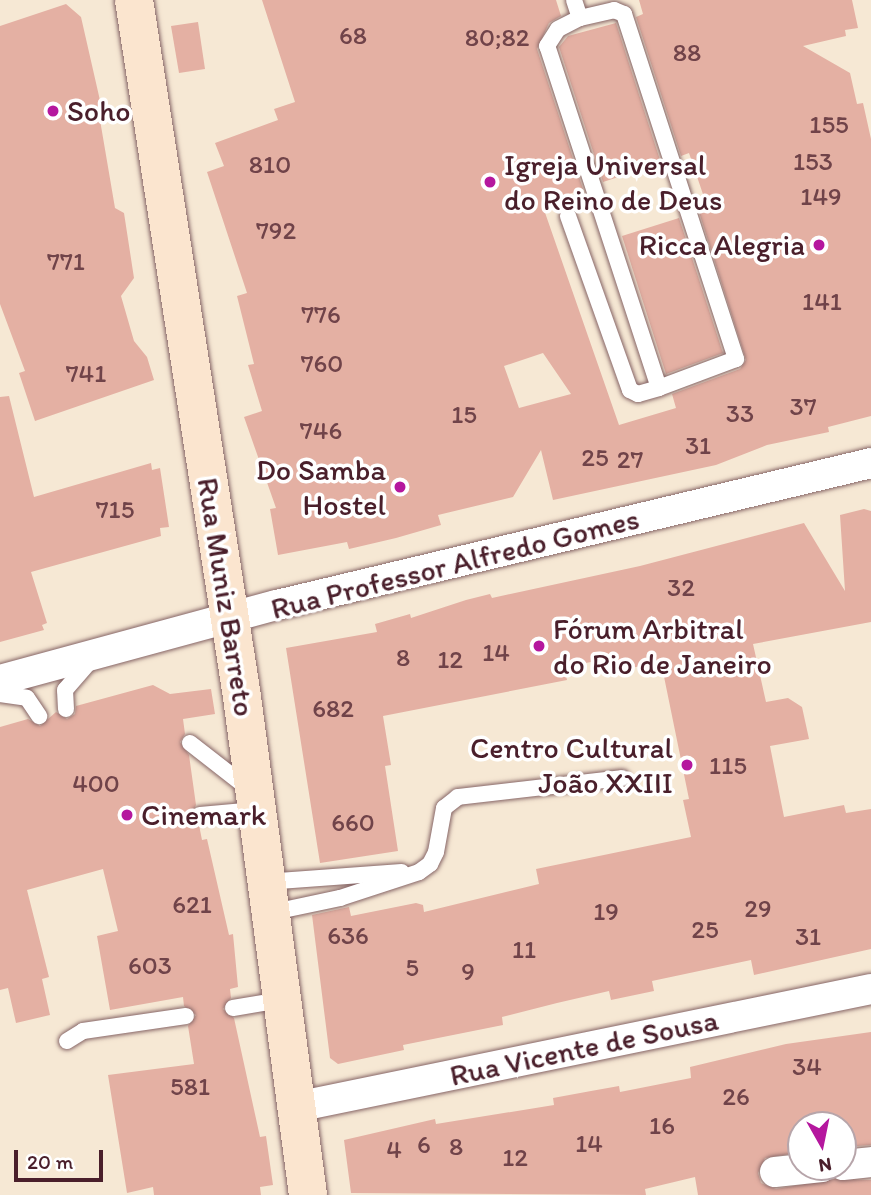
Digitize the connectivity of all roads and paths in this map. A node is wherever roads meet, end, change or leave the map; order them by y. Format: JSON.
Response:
{"nodes":[{"id":1,"x":134,"y":0,"type":"edge"},
{"id":2,"x":574,"y":0,"type":"edge"},
{"id":3,"x":580,"y":18,"type":"junction"},
{"id":4,"x":568,"y":216,"type":"dead end"},
{"id":5,"x":659,"y":388,"type":"junction"},
{"id":6,"x":871,"y":463,"type":"edge"},
{"id":7,"x":230,"y":621,"type":"junction"},
{"id":8,"x":100,"y":652,"type":"junction"},
{"id":9,"x":0,"y":680,"type":"edge"},
{"id":10,"x":0,"y":694,"type":"edge"},
{"id":11,"x":66,"y":709,"type":"dead end"},
{"id":12,"x":38,"y":716,"type":"dead end"},
{"id":13,"x":190,"y":743,"type":"dead end"},
{"id":14,"x":622,"y":778,"type":"dead end"},
{"id":15,"x":255,"y":801,"type":"junction"},
{"id":16,"x":200,"y":815,"type":"dead end"},
{"id":17,"x":419,"y":872,"type":"junction"},
{"id":18,"x":266,"y":898,"type":"junction"},
{"id":19,"x":871,"y":989,"type":"edge"},
{"id":20,"x":281,"y":1000,"type":"junction"},
{"id":21,"x":233,"y":1008,"type":"dead end"},
{"id":22,"x":186,"y":1016,"type":"dead end"},
{"id":23,"x":68,"y":1041,"type":"dead end"},
{"id":24,"x":296,"y":1107,"type":"junction"},
{"id":25,"x":787,"y":1171,"type":"edge"},
{"id":26,"x":775,"y":1172,"type":"dead end"},
{"id":27,"x":308,"y":1195,"type":"edge"}],
"edges":[{"from":1,"to":7,"type":"main road","name":"Rua Muniz Barreto"},
{"from":2,"to":3,"type":"lane"},
{"from":3,"to":5,"type":"lane"},
{"from":3,"to":5,"type":"lane"},
{"from":4,"to":5,"type":"lane"},
{"from":6,"to":7,"type":"street","name":"Rua Professor Alfredo Gomes"},
{"from":7,"to":8,"type":"street","name":"Rua Professor Alfredo Gomes"},
{"from":7,"to":15,"type":"main road","name":"Rua Muniz Barreto"},
{"from":8,"to":9,"type":"street","name":"Rua Professor Alfredo Gomes"},
{"from":8,"to":11,"type":"lane"},
{"from":10,"to":12,"type":"lane"},
{"from":13,"to":15,"type":"lane"},
{"from":14,"to":17,"type":"lane"},
{"from":15,"to":16,"type":"lane"},
{"from":15,"to":18,"type":"main road","name":"Rua Muniz Barreto"},
{"from":17,"to":18,"type":"lane"},
{"from":17,"to":18,"type":"lane"},
{"from":18,"to":20,"type":"main road","name":"Rua Muniz Barreto"},
{"from":19,"to":24,"type":"street","name":"Rua Vicente de Sousa"},
{"from":20,"to":21,"type":"lane"},
{"from":20,"to":24,"type":"main road","name":"Rua Muniz Barreto"},
{"from":22,"to":23,"type":"lane"},
{"from":24,"to":27,"type":"main road","name":"Rua Muniz Barreto"},
{"from":25,"to":26,"type":"street"}]}
